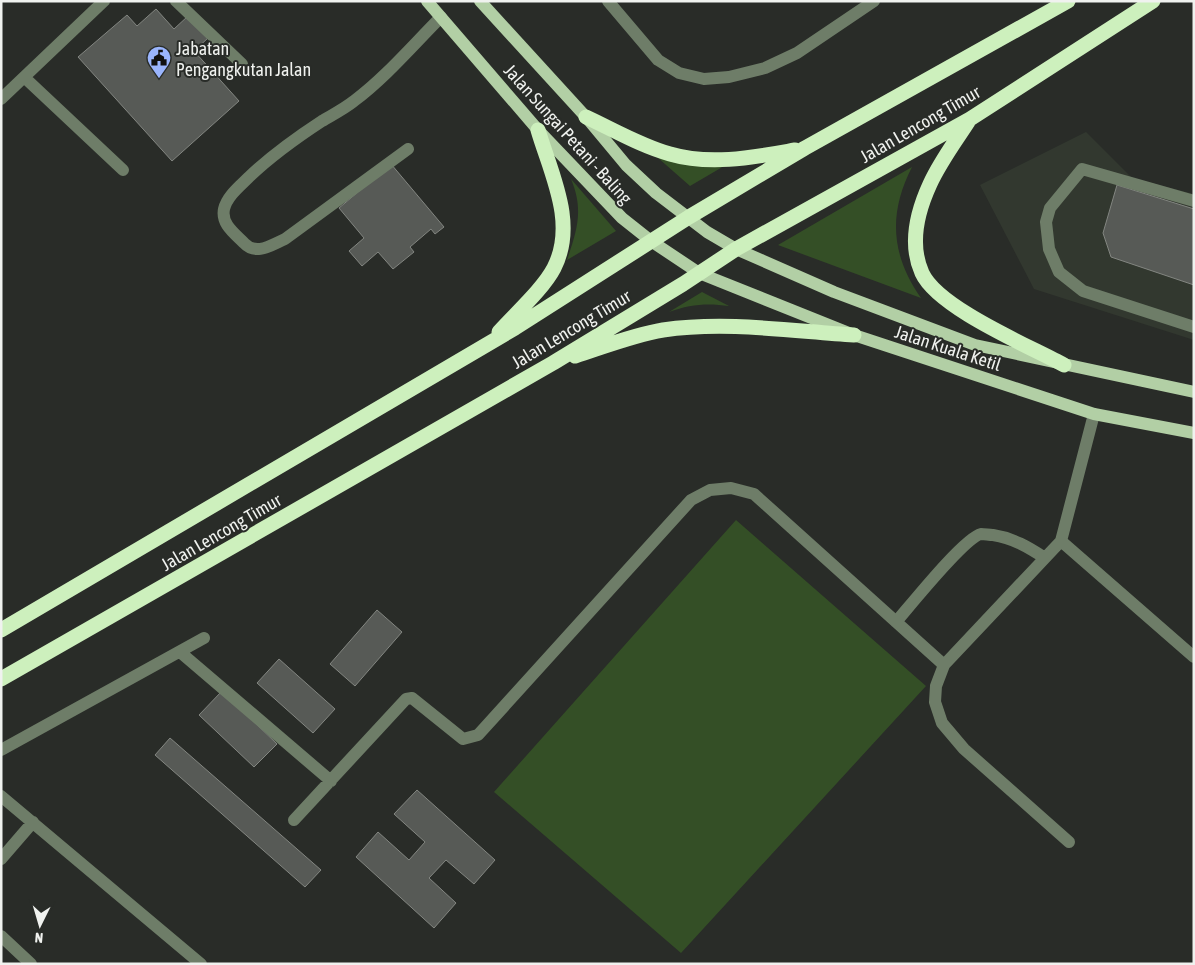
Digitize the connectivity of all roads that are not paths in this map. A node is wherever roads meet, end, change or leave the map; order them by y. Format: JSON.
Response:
{"nodes":[{"id":1,"x":104,"y":1,"type":"edge"},
{"id":2,"x":176,"y":1,"type":"edge"},
{"id":3,"x":426,"y":1,"type":"edge"},
{"id":4,"x":480,"y":1,"type":"edge"},
{"id":5,"x":608,"y":1,"type":"edge"},
{"id":6,"x":874,"y":1,"type":"edge"},
{"id":7,"x":1068,"y":1,"type":"edge"},
{"id":8,"x":1153,"y":1,"type":"edge"},
{"id":9,"x":441,"y":17,"type":"junction"},
{"id":10,"x":242,"y":64,"type":"dead end"},
{"id":11,"x":24,"y":78,"type":"junction"},
{"id":12,"x":1,"y":99,"type":"edge"},
{"id":13,"x":586,"y":117,"type":"junction"},
{"id":14,"x":970,"y":119,"type":"junction"},
{"id":15,"x":538,"y":130,"type":"junction"},
{"id":16,"x":805,"y":148,"type":"junction"},
{"id":17,"x":408,"y":149,"type":"dead end"},
{"id":18,"x":123,"y":170,"type":"dead end"},
{"id":19,"x":1194,"y":201,"type":"edge"},
{"id":20,"x":689,"y":217,"type":"junction"},
{"id":21,"x":651,"y":241,"type":"junction"},
{"id":22,"x":736,"y":249,"type":"junction"},
{"id":23,"x":699,"y":273,"type":"junction"},
{"id":24,"x":1194,"y":327,"type":"edge"},
{"id":25,"x":854,"y":335,"type":"junction"},
{"id":26,"x":490,"y":343,"type":"junction"},
{"id":27,"x":553,"y":363,"type":"junction"},
{"id":28,"x":1064,"y":365,"type":"junction"},
{"id":29,"x":1194,"y":392,"type":"edge"},
{"id":30,"x":1094,"y":414,"type":"junction"},
{"id":31,"x":1194,"y":433,"type":"edge"},
{"id":32,"x":1061,"y":541,"type":"junction"},
{"id":33,"x":1045,"y":558,"type":"junction"},
{"id":34,"x":896,"y":622,"type":"junction"},
{"id":35,"x":1,"y":630,"type":"edge"},
{"id":36,"x":204,"y":638,"type":"dead end"},
{"id":37,"x":180,"y":652,"type":"junction"},
{"id":38,"x":1194,"y":657,"type":"edge"},
{"id":39,"x":944,"y":665,"type":"junction"},
{"id":40,"x":1,"y":679,"type":"edge"},
{"id":41,"x":1,"y":750,"type":"edge"},
{"id":42,"x":331,"y":781,"type":"junction"},
{"id":43,"x":1,"y":796,"type":"edge"},
{"id":44,"x":294,"y":820,"type":"dead end"},
{"id":45,"x":33,"y":822,"type":"junction"},
{"id":46,"x":1069,"y":842,"type":"dead end"},
{"id":47,"x":1,"y":859,"type":"edge"},
{"id":48,"x":1,"y":936,"type":"edge"},
{"id":49,"x":31,"y":964,"type":"edge"},
{"id":50,"x":201,"y":964,"type":"edge"}],
"edges":[{"from":1,"to":11,"type":"street"},
{"from":2,"to":10,"type":"street"},
{"from":3,"to":9,"type":"main road","name":"Jalan Sungai Petani - Baling"},
{"from":4,"to":13,"type":"main road","name":"Jalan Sungai Petani - Baling"},
{"from":5,"to":6,"type":"street"},
{"from":7,"to":16,"type":"highway","name":"Jalan Lencong Timur"},
{"from":8,"to":14,"type":"highway","name":"Jalan Lencong Timur"},
{"from":9,"to":15,"type":"main road","name":"Jalan Sungai Petani - Baling"},
{"from":9,"to":17,"type":"street"},
{"from":11,"to":12,"type":"street"},
{"from":11,"to":18,"type":"street"},
{"from":13,"to":16,"type":"highway"},
{"from":13,"to":20,"type":"main road","name":"Jalan Sungai Petani - Baling"},
{"from":14,"to":22,"type":"highway","name":"Jalan Lencong Timur"},
{"from":14,"to":28,"type":"highway"},
{"from":15,"to":21,"type":"main road","name":"Jalan Sungai Petani - Baling"},
{"from":15,"to":26,"type":"highway"},
{"from":16,"to":20,"type":"highway","name":"Jalan Lencong Timur"},
{"from":19,"to":24,"type":"street"},
{"from":20,"to":21,"type":"highway","name":"Jalan Lencong Timur"},
{"from":20,"to":22,"type":"main road","name":"Jalan Sungai Petani - Baling"},
{"from":21,"to":23,"type":"main road","name":"Jalan Sungai Petani - Baling"},
{"from":21,"to":26,"type":"highway","name":"Jalan Lencong Timur"},
{"from":22,"to":23,"type":"highway","name":"Jalan Lencong Timur"},
{"from":22,"to":28,"type":"main road","name":"Jalan Kuala Ketil"},
{"from":23,"to":25,"type":"main road","name":"Jalan Kuala Ketil"},
{"from":23,"to":27,"type":"highway","name":"Jalan Lencong Timur"},
{"from":25,"to":27,"type":"highway"},
{"from":25,"to":30,"type":"main road","name":"Jalan Kuala Ketil"},
{"from":26,"to":35,"type":"highway","name":"Jalan Lencong Timur"},
{"from":27,"to":40,"type":"highway","name":"Jalan Lencong Timur"},
{"from":28,"to":29,"type":"main road","name":"Jalan Kuala Ketil"},
{"from":30,"to":31,"type":"main road","name":"Jalan Kuala Ketil"},
{"from":30,"to":32,"type":"street"},
{"from":32,"to":33,"type":"street"},
{"from":32,"to":38,"type":"street"},
{"from":33,"to":34,"type":"street"},
{"from":33,"to":39,"type":"street"},
{"from":34,"to":39,"type":"street"},
{"from":34,"to":42,"type":"street"},
{"from":36,"to":37,"type":"street"},
{"from":37,"to":41,"type":"street"},
{"from":37,"to":42,"type":"street"},
{"from":39,"to":46,"type":"street"},
{"from":42,"to":44,"type":"street"},
{"from":43,"to":45,"type":"street"},
{"from":45,"to":47,"type":"street"},
{"from":45,"to":50,"type":"street"},
{"from":48,"to":49,"type":"street"}]}
